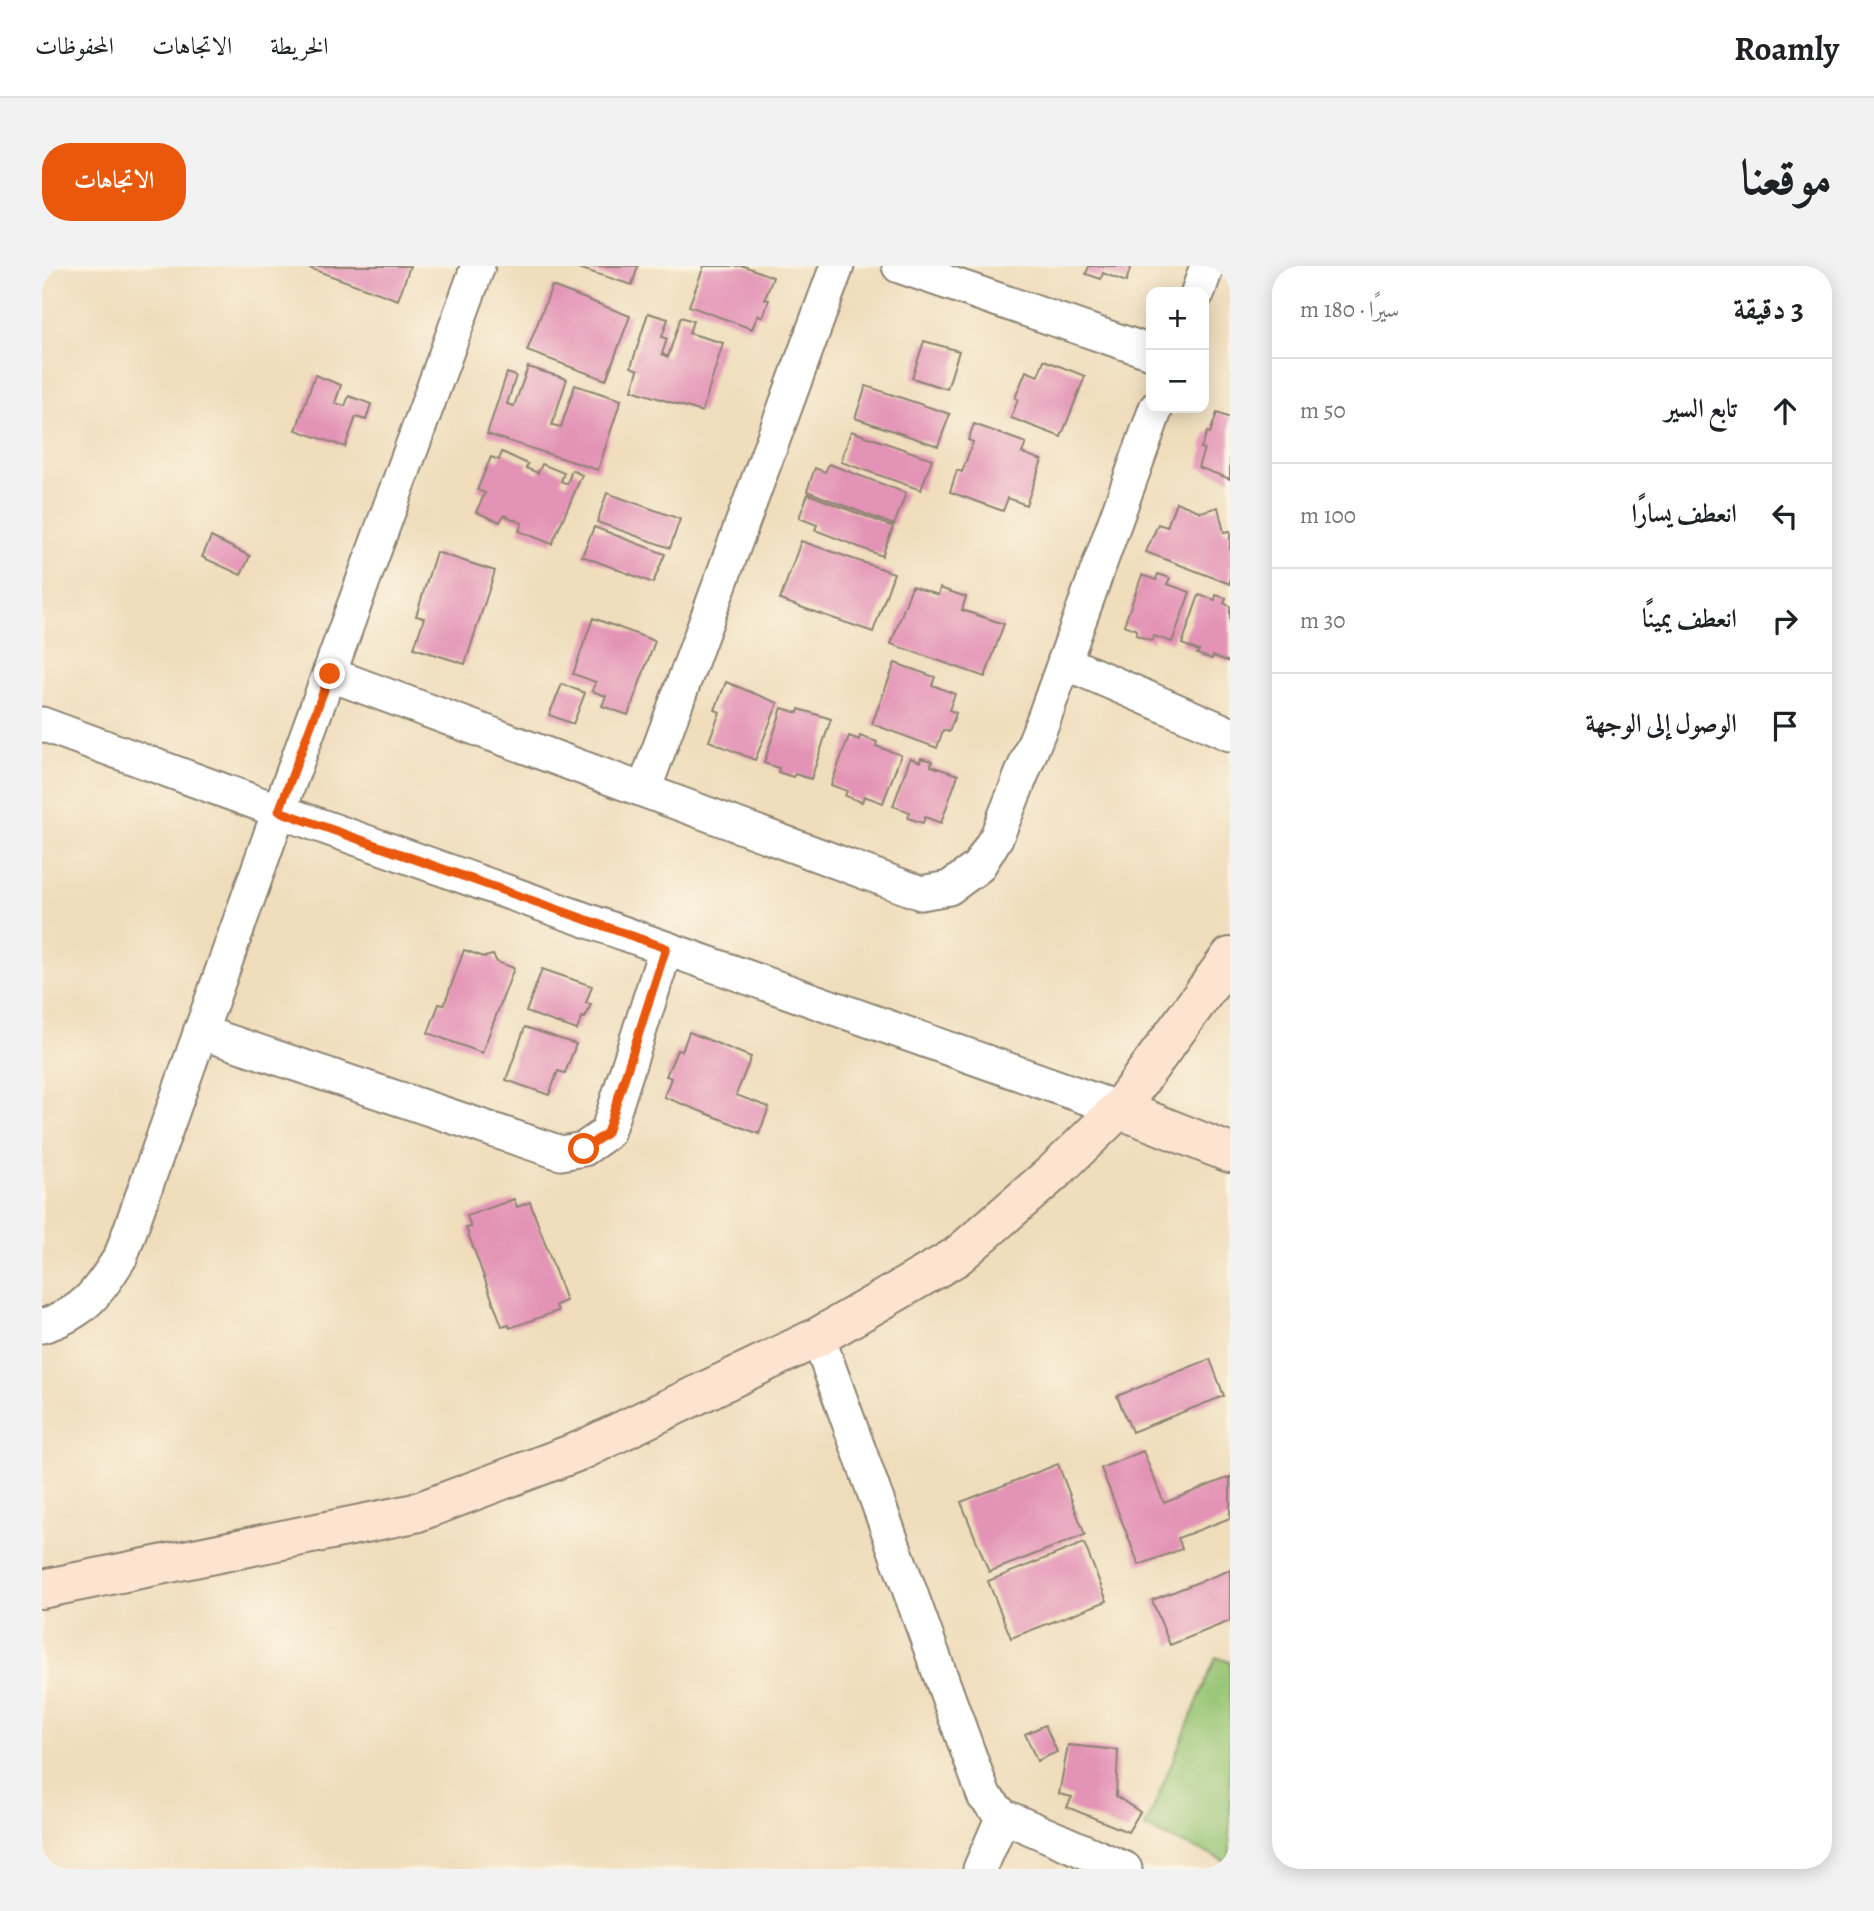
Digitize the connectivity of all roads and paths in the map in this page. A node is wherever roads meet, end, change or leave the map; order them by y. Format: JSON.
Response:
{"nodes":[{"id":1,"x":478,"y":266,"type":"edge"},
{"id":2,"x":837,"y":266,"type":"edge"},
{"id":3,"x":899,"y":266,"type":"edge"},
{"id":4,"x":1207,"y":266,"type":"edge"},
{"id":5,"x":1200,"y":287,"type":"edge"},
{"id":6,"x":1146,"y":350,"type":"edge"},
{"id":7,"x":1154,"y":413,"type":"edge"},
{"id":8,"x":1064,"y":662,"type":"junction"},
{"id":9,"x":330,"y":674,"type":"junction"},
{"id":10,"x":42,"y":724,"type":"edge"},
{"id":11,"x":1230,"y":734,"type":"edge"},
{"id":12,"x":644,"y":790,"type":"junction"},
{"id":13,"x":279,"y":811,"type":"junction"},
{"id":14,"x":666,"y":948,"type":"junction"},
{"id":15,"x":1230,"y":957,"type":"edge"},
{"id":16,"x":200,"y":1032,"type":"junction"},
{"id":17,"x":1119,"y":1109,"type":"junction"},
{"id":18,"x":1230,"y":1153,"type":"edge"},
{"id":19,"x":42,"y":1326,"type":"edge"},
{"id":20,"x":818,"y":1337,"type":"junction"},
{"id":21,"x":42,"y":1589,"type":"edge"},
{"id":22,"x":1003,"y":1816,"type":"junction"},
{"id":23,"x":980,"y":1869,"type":"edge"},
{"id":24,"x":1125,"y":1869,"type":"edge"}],
"edges":[{"from":1,"to":9,"type":"street"},
{"from":2,"to":12,"type":"street"},
{"from":3,"to":6,"type":"street"},
{"from":4,"to":5,"type":"street"},
{"from":7,"to":8,"type":"street"},
{"from":8,"to":11,"type":"street"},
{"from":8,"to":12,"type":"street"},
{"from":9,"to":12,"type":"street"},
{"from":9,"to":13,"type":"street"},
{"from":10,"to":13,"type":"street"},
{"from":13,"to":14,"type":"street"},
{"from":13,"to":16,"type":"street"},
{"from":14,"to":16,"type":"street"},
{"from":14,"to":17,"type":"street"},
{"from":15,"to":17,"type":"street"},
{"from":16,"to":19,"type":"street"},
{"from":17,"to":18,"type":"street"},
{"from":17,"to":20,"type":"street"},
{"from":20,"to":21,"type":"street"},
{"from":20,"to":22,"type":"street"},
{"from":22,"to":23,"type":"street"},
{"from":22,"to":24,"type":"street"}]}
